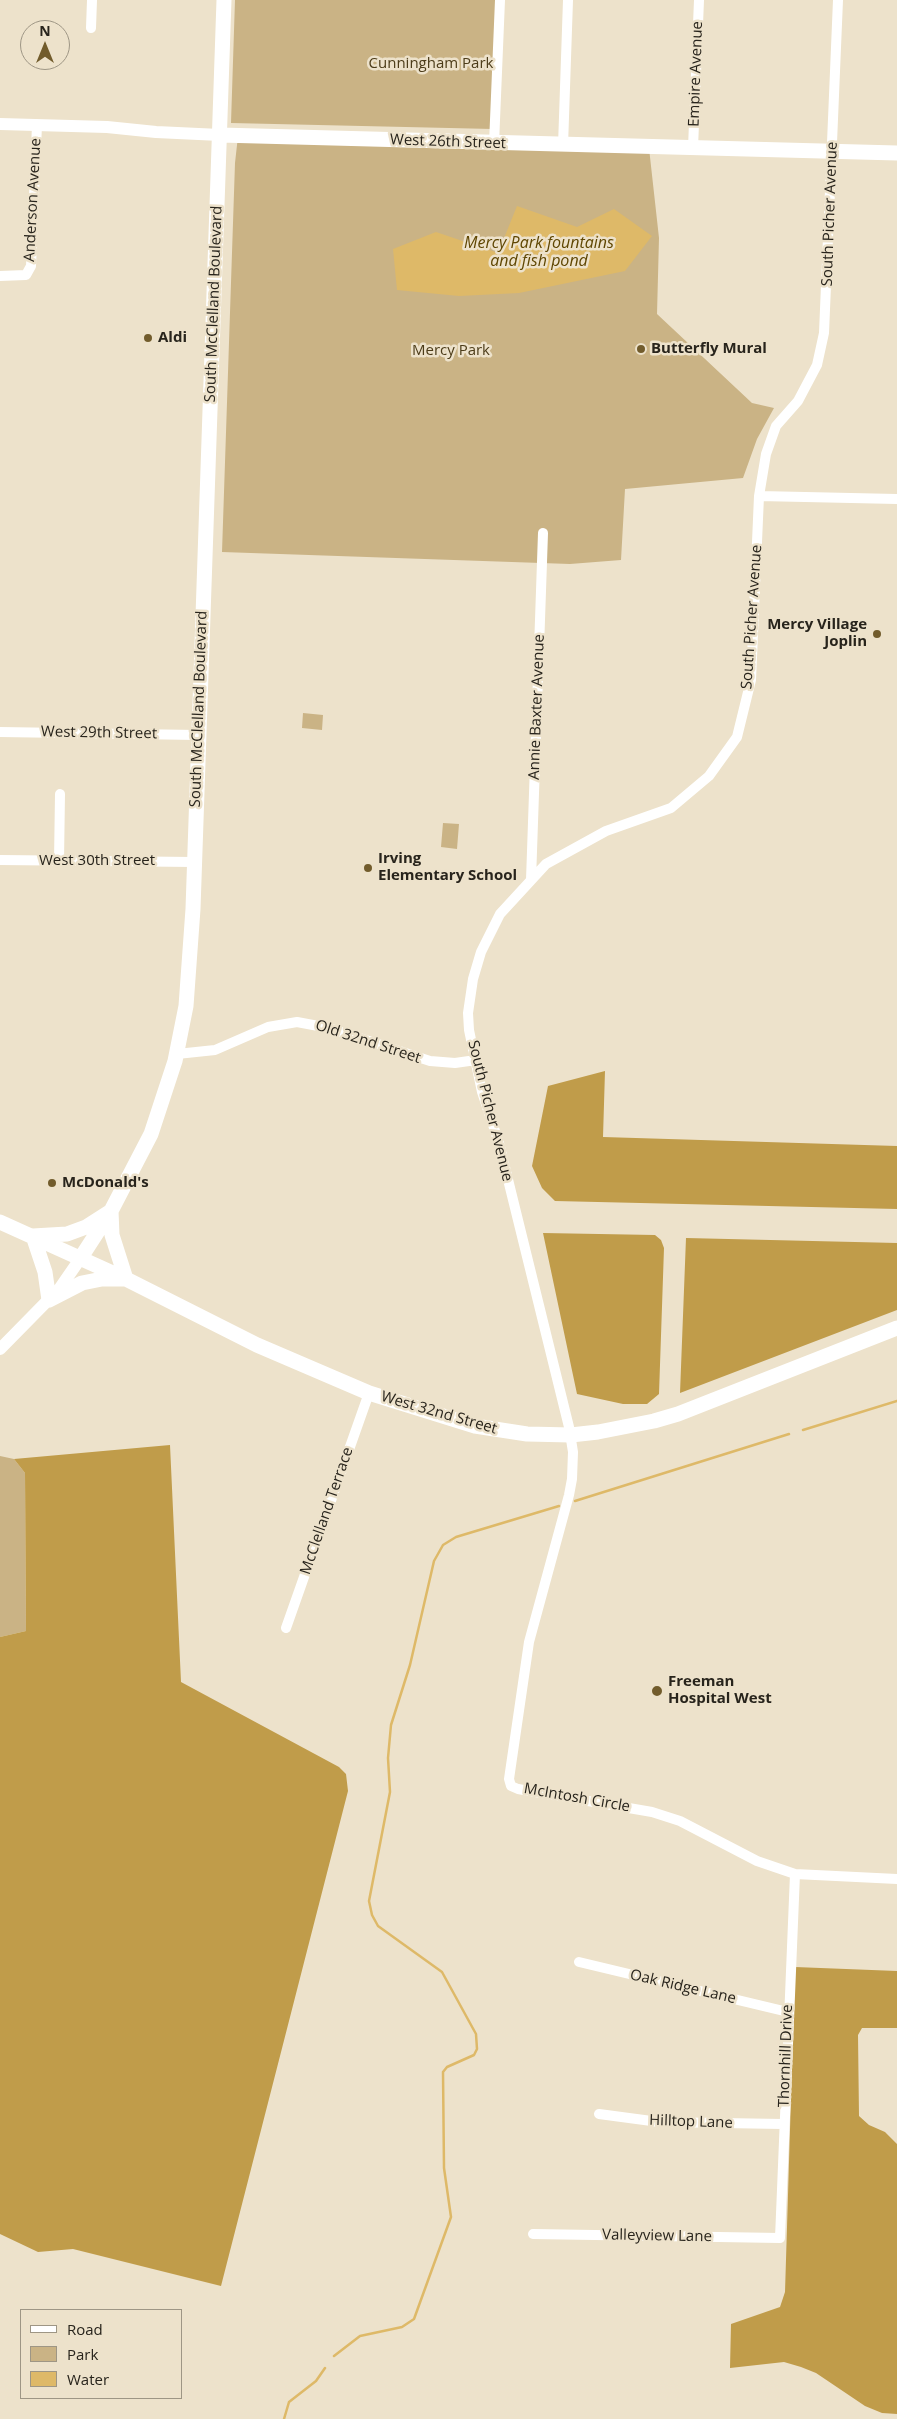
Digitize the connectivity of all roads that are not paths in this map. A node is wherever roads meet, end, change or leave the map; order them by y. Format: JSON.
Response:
{"nodes":[{"id":1,"x":92,"y":0,"type":"edge"},
{"id":2,"x":224,"y":0,"type":"edge"},
{"id":3,"x":500,"y":0,"type":"edge"},
{"id":4,"x":568,"y":0,"type":"edge"},
{"id":5,"x":698,"y":0,"type":"edge"},
{"id":6,"x":838,"y":0,"type":"edge"},
{"id":7,"x":91,"y":28,"type":"dead end"},
{"id":8,"x":0,"y":124,"type":"edge"},
{"id":9,"x":37,"y":125,"type":"junction"},
{"id":10,"x":220,"y":135,"type":"junction"},
{"id":11,"x":494,"y":144,"type":"junction"},
{"id":12,"x":563,"y":146,"type":"junction"},
{"id":13,"x":693,"y":148,"type":"junction"},
{"id":14,"x":832,"y":152,"type":"junction"},
{"id":15,"x":897,"y":153,"type":"edge"},
{"id":16,"x":0,"y":276,"type":"edge"},
{"id":17,"x":759,"y":496,"type":"junction"},
{"id":18,"x":897,"y":499,"type":"edge"},
{"id":19,"x":543,"y":533,"type":"dead end"},
{"id":20,"x":0,"y":732,"type":"edge"},
{"id":21,"x":198,"y":736,"type":"junction"},
{"id":22,"x":60,"y":794,"type":"dead end"},
{"id":23,"x":0,"y":860,"type":"edge"},
{"id":24,"x":59,"y":861,"type":"junction"},
{"id":25,"x":194,"y":862,"type":"junction"},
{"id":26,"x":531,"y":880,"type":"junction"},
{"id":27,"x":177,"y":1054,"type":"junction"},
{"id":28,"x":476,"y":1060,"type":"junction"},
{"id":29,"x":111,"y":1211,"type":"junction"},
{"id":30,"x":0,"y":1222,"type":"edge"},
{"id":31,"x":33,"y":1236,"type":"junction"},
{"id":32,"x":80,"y":1259,"type":"junction"},
{"id":33,"x":126,"y":1279,"type":"junction"},
{"id":34,"x":49,"y":1300,"type":"junction"},
{"id":35,"x":897,"y":1328,"type":"edge"},
{"id":36,"x":0,"y":1349,"type":"edge"},
{"id":37,"x":369,"y":1393,"type":"junction"},
{"id":38,"x":571,"y":1435,"type":"junction"},
{"id":39,"x":286,"y":1628,"type":"dead end"},
{"id":40,"x":795,"y":1874,"type":"junction"},
{"id":41,"x":897,"y":1879,"type":"edge"},
{"id":42,"x":579,"y":1962,"type":"dead end"},
{"id":43,"x":788,"y":2012,"type":"junction"},
{"id":44,"x":599,"y":2114,"type":"dead end"},
{"id":45,"x":783,"y":2124,"type":"junction"},
{"id":46,"x":533,"y":2234,"type":"dead end"},
{"id":47,"x":780,"y":2238,"type":"joint"}],
"edges":[{"from":1,"to":7,"type":"street"},
{"from":2,"to":10,"type":"main road","name":"South McClelland Boulevard"},
{"from":3,"to":11,"type":"street"},
{"from":4,"to":12,"type":"street"},
{"from":5,"to":13,"type":"street","name":"Empire Avenue"},
{"from":6,"to":14,"type":"street","name":"South Picher Avenue"},
{"from":8,"to":9,"type":"street","name":"West 26th Street"},
{"from":9,"to":10,"type":"street","name":"West 26th Street"},
{"from":9,"to":16,"type":"street","name":"Anderson Avenue"},
{"from":10,"to":11,"type":"main road","name":"West 26th Street"},
{"from":10,"to":21,"type":"main road","name":"South McClelland Boulevard"},
{"from":11,"to":12,"type":"main road","name":"West 26th Street"},
{"from":12,"to":13,"type":"main road","name":"West 26th Street"},
{"from":13,"to":14,"type":"main road","name":"West 26th Street"},
{"from":14,"to":15,"type":"main road","name":"West 26th Street"},
{"from":14,"to":17,"type":"street","name":"South Picher Avenue"},
{"from":17,"to":18,"type":"street"},
{"from":17,"to":26,"type":"street","name":"South Picher Avenue"},
{"from":19,"to":26,"type":"street","name":"Annie Baxter Avenue"},
{"from":20,"to":21,"type":"street","name":"West 29th Street"},
{"from":21,"to":25,"type":"main road","name":"South McClelland Boulevard"},
{"from":22,"to":24,"type":"street"},
{"from":23,"to":24,"type":"street","name":"West 30th Street"},
{"from":24,"to":25,"type":"street","name":"West 30th Street"},
{"from":25,"to":27,"type":"main road","name":"South McClelland Boulevard"},
{"from":26,"to":28,"type":"street","name":"South Picher Avenue"},
{"from":27,"to":28,"type":"street","name":"Old 32nd Street"},
{"from":27,"to":29,"type":"main road","name":"South McClelland Boulevard"},
{"from":28,"to":38,"type":"street","name":"South Picher Avenue"},
{"from":29,"to":31,"type":"main road"},
{"from":29,"to":32,"type":"main road","name":"South McClelland Boulevard"},
{"from":29,"to":33,"type":"main road"},
{"from":30,"to":31,"type":"main road","name":"West 32nd Street"},
{"from":31,"to":32,"type":"main road","name":"West 32nd Street"},
{"from":31,"to":34,"type":"main road"},
{"from":32,"to":33,"type":"main road","name":"West 32nd Street"},
{"from":32,"to":34,"type":"street"},
{"from":33,"to":34,"type":"main road"},
{"from":33,"to":37,"type":"main road","name":"West 32nd Street"},
{"from":34,"to":36,"type":"street"},
{"from":35,"to":38,"type":"main road","name":"West 32nd Street"},
{"from":37,"to":38,"type":"main road","name":"West 32nd Street"},
{"from":37,"to":39,"type":"street","name":"McClelland Terrace"},
{"from":38,"to":40,"type":"street","name":"McIntosh Circle"},
{"from":40,"to":41,"type":"street","name":"McIntosh Circle"},
{"from":40,"to":43,"type":"street","name":"Thornhill Drive"},
{"from":42,"to":43,"type":"street","name":"Oak Ridge Lane"},
{"from":43,"to":45,"type":"street","name":"Thornhill Drive"},
{"from":44,"to":45,"type":"street","name":"Hilltop Lane"},
{"from":45,"to":47,"type":"street","name":"Thornhill Drive"},
{"from":46,"to":47,"type":"street","name":"Valleyview Lane"}]}
